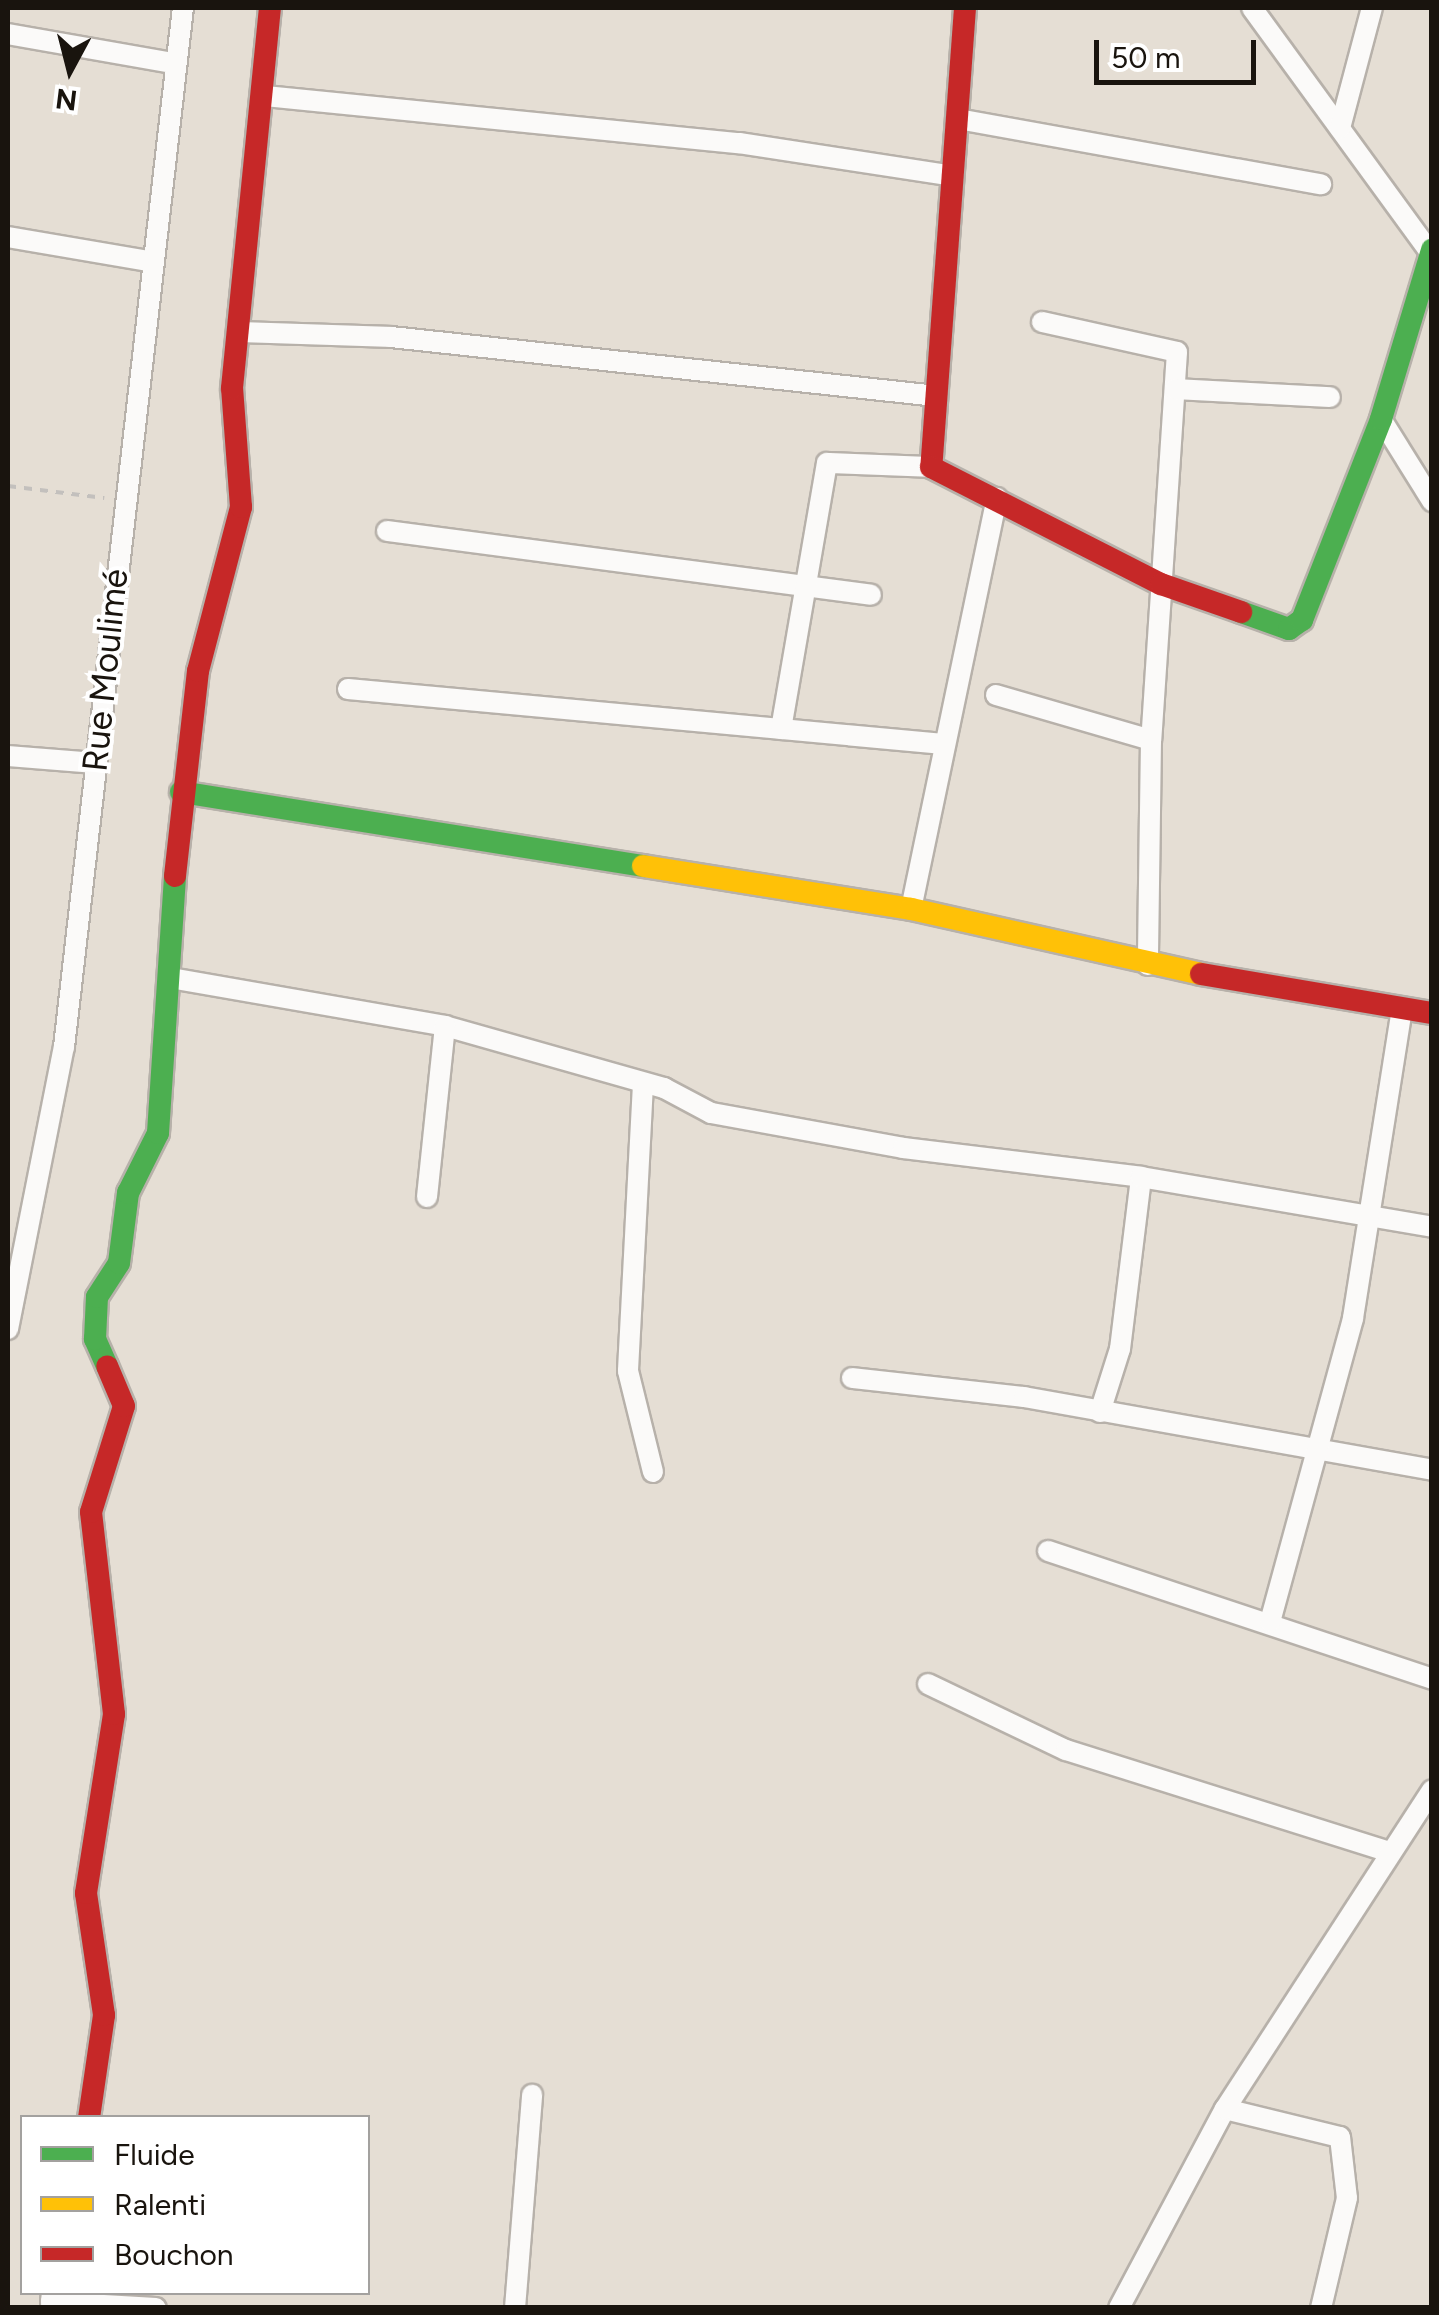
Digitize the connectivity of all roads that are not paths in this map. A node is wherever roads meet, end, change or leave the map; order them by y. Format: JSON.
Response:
{"nodes":[{"id":1,"x":183,"y":8,"type":"edge"},
{"id":2,"x":270,"y":8,"type":"edge"},
{"id":3,"x":966,"y":8,"type":"edge"},
{"id":4,"x":1252,"y":8,"type":"edge"},
{"id":5,"x":1372,"y":8,"type":"edge"},
{"id":6,"x":8,"y":34,"type":"edge"},
{"id":7,"x":173,"y":63,"type":"junction"},
{"id":8,"x":265,"y":96,"type":"junction"},
{"id":9,"x":958,"y":119,"type":"junction"},
{"id":10,"x":1340,"y":128,"type":"junction"},
{"id":11,"x":948,"y":175,"type":"junction"},
{"id":12,"x":1321,"y":184,"type":"dead end"},
{"id":13,"x":8,"y":236,"type":"edge"},
{"id":14,"x":1431,"y":252,"type":"edge"},
{"id":15,"x":148,"y":261,"type":"junction"},
{"id":16,"x":1042,"y":322,"type":"dead end"},
{"id":17,"x":242,"y":332,"type":"junction"},
{"id":18,"x":1175,"y":389,"type":"junction"},
{"id":19,"x":937,"y":396,"type":"junction"},
{"id":20,"x":1330,"y":397,"type":"dead end"},
{"id":21,"x":1381,"y":419,"type":"junction"},
{"id":22,"x":931,"y":467,"type":"junction"},
{"id":23,"x":997,"y":498,"type":"junction"},
{"id":24,"x":1432,"y":501,"type":"edge"},
{"id":25,"x":387,"y":531,"type":"dead end"},
{"id":26,"x":1161,"y":584,"type":"junction"},
{"id":27,"x":804,"y":586,"type":"junction"},
{"id":28,"x":871,"y":595,"type":"dead end"},
{"id":29,"x":348,"y":689,"type":"dead end"},
{"id":30,"x":996,"y":696,"type":"dead end"},
{"id":31,"x":781,"y":729,"type":"junction"},
{"id":32,"x":1151,"y":740,"type":"junction"},
{"id":33,"x":944,"y":744,"type":"junction"},
{"id":34,"x":8,"y":756,"type":"edge"},
{"id":35,"x":95,"y":763,"type":"junction"},
{"id":36,"x":181,"y":792,"type":"junction"},
{"id":37,"x":911,"y":908,"type":"junction"},
{"id":38,"x":1148,"y":965,"type":"junction"},
{"id":39,"x":171,"y":978,"type":"junction"},
{"id":40,"x":1402,"y":1008,"type":"junction"},
{"id":41,"x":1432,"y":1013,"type":"edge"},
{"id":42,"x":445,"y":1026,"type":"junction"},
{"id":43,"x":644,"y":1084,"type":"junction"},
{"id":44,"x":1141,"y":1177,"type":"junction"},
{"id":45,"x":427,"y":1197,"type":"dead end"},
{"id":46,"x":1366,"y":1212,"type":"junction"},
{"id":47,"x":1432,"y":1228,"type":"edge"},
{"id":48,"x":8,"y":1328,"type":"edge"},
{"id":49,"x":852,"y":1378,"type":"dead end"},
{"id":50,"x":1100,"y":1412,"type":"junction"},
{"id":51,"x":1317,"y":1446,"type":"junction"},
{"id":52,"x":1432,"y":1470,"type":"edge"},
{"id":53,"x":653,"y":1472,"type":"dead end"},
{"id":54,"x":1048,"y":1551,"type":"dead end"},
{"id":55,"x":1270,"y":1622,"type":"junction"},
{"id":56,"x":1432,"y":1679,"type":"edge"},
{"id":57,"x":928,"y":1684,"type":"dead end"},
{"id":58,"x":1432,"y":1790,"type":"edge"},
{"id":59,"x":1386,"y":1851,"type":"junction"},
{"id":60,"x":532,"y":2095,"type":"dead end"},
{"id":61,"x":1225,"y":2109,"type":"junction"},
{"id":62,"x":89,"y":2115,"type":"edge"},
{"id":63,"x":52,"y":2295,"type":"edge"},
{"id":64,"x":156,"y":2308,"type":"edge"},
{"id":65,"x":515,"y":2308,"type":"edge"},
{"id":66,"x":1120,"y":2308,"type":"edge"},
{"id":67,"x":1321,"y":2308,"type":"edge"}],
"edges":[{"from":1,"to":7,"type":"street","name":"Rue Moulimé"},
{"from":2,"to":8,"type":"street"},
{"from":3,"to":9,"type":"street"},
{"from":4,"to":10,"type":"street"},
{"from":5,"to":10,"type":"street"},
{"from":6,"to":7,"type":"street"},
{"from":7,"to":15,"type":"street","name":"Rue Moulimé"},
{"from":8,"to":11,"type":"street"},
{"from":8,"to":17,"type":"street"},
{"from":9,"to":11,"type":"street"},
{"from":9,"to":12,"type":"street"},
{"from":10,"to":14,"type":"street"},
{"from":11,"to":19,"type":"street"},
{"from":13,"to":15,"type":"street"},
{"from":14,"to":21,"type":"street"},
{"from":15,"to":35,"type":"street","name":"Rue Moulimé"},
{"from":16,"to":18,"type":"street"},
{"from":17,"to":19,"type":"street"},
{"from":17,"to":36,"type":"street"},
{"from":18,"to":20,"type":"street"},
{"from":18,"to":26,"type":"street"},
{"from":19,"to":22,"type":"street"},
{"from":21,"to":24,"type":"street"},
{"from":21,"to":26,"type":"street"},
{"from":22,"to":23,"type":"street"},
{"from":22,"to":27,"type":"street"},
{"from":23,"to":26,"type":"street"},
{"from":23,"to":33,"type":"street"},
{"from":25,"to":27,"type":"street"},
{"from":26,"to":32,"type":"street"},
{"from":27,"to":28,"type":"street"},
{"from":27,"to":31,"type":"street"},
{"from":29,"to":31,"type":"street"},
{"from":30,"to":32,"type":"street"},
{"from":31,"to":33,"type":"street"},
{"from":32,"to":38,"type":"street"},
{"from":33,"to":37,"type":"street"},
{"from":34,"to":35,"type":"street"},
{"from":35,"to":48,"type":"street","name":"Rue Moulimé"},
{"from":36,"to":37,"type":"street"},
{"from":36,"to":39,"type":"street"},
{"from":37,"to":38,"type":"street"},
{"from":38,"to":40,"type":"street"},
{"from":39,"to":42,"type":"street"},
{"from":39,"to":62,"type":"street"},
{"from":40,"to":41,"type":"street"},
{"from":40,"to":46,"type":"street"},
{"from":42,"to":43,"type":"street"},
{"from":42,"to":45,"type":"street"},
{"from":43,"to":44,"type":"street"},
{"from":43,"to":53,"type":"street"},
{"from":44,"to":46,"type":"street"},
{"from":44,"to":50,"type":"street"},
{"from":46,"to":47,"type":"street"},
{"from":46,"to":51,"type":"street"},
{"from":49,"to":50,"type":"street"},
{"from":50,"to":51,"type":"street"},
{"from":51,"to":52,"type":"street"},
{"from":51,"to":55,"type":"street"},
{"from":54,"to":55,"type":"street"},
{"from":55,"to":56,"type":"street"},
{"from":57,"to":59,"type":"street"},
{"from":58,"to":59,"type":"street"},
{"from":59,"to":61,"type":"street"},
{"from":60,"to":65,"type":"street"},
{"from":61,"to":66,"type":"street"},
{"from":61,"to":67,"type":"street"},
{"from":63,"to":64,"type":"street"}]}
